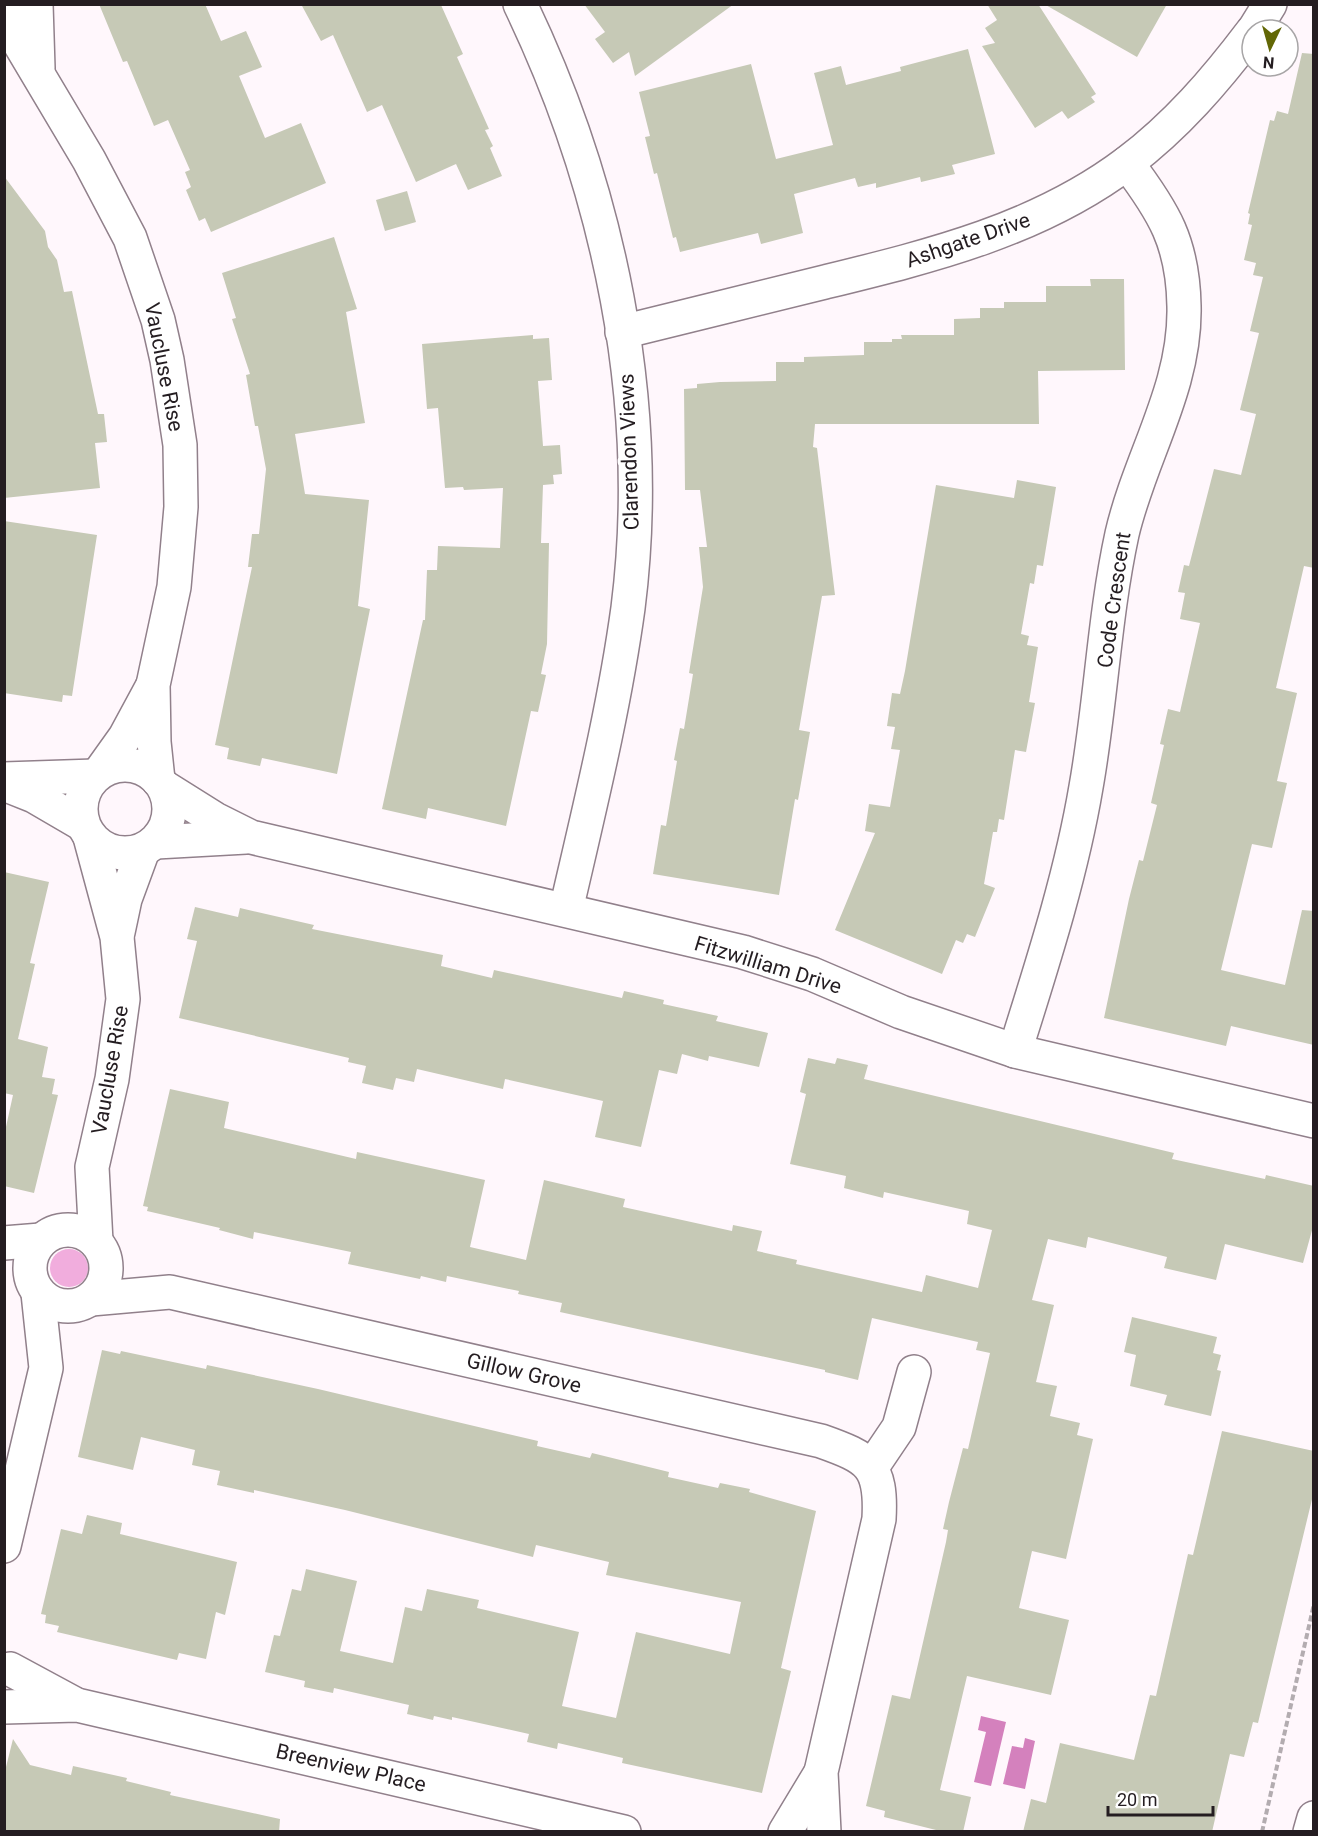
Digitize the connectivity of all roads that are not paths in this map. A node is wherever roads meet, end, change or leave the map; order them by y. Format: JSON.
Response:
{"nodes":[{"id":1,"x":36,"y":4,"type":"edge"},
{"id":2,"x":520,"y":4,"type":"edge"},
{"id":3,"x":1270,"y":4,"type":"edge"},
{"id":4,"x":4,"y":11,"type":"edge"},
{"id":5,"x":1261,"y":18,"type":"edge"},
{"id":6,"x":1240,"y":48,"type":"edge"},
{"id":7,"x":39,"y":73,"type":"junction"},
{"id":8,"x":1127,"y":163,"type":"junction"},
{"id":9,"x":622,"y":332,"type":"junction"},
{"id":10,"x":153,"y":685,"type":"junction"},
{"id":11,"x":97,"y":774,"type":"junction"},
{"id":12,"x":4,"y":779,"type":"edge"},
{"id":13,"x":4,"y":784,"type":"edge"},
{"id":14,"x":161,"y":784,"type":"junction"},
{"id":15,"x":86,"y":831,"type":"junction"},
{"id":16,"x":251,"y":837,"type":"junction"},
{"id":17,"x":149,"y":846,"type":"junction"},
{"id":18,"x":566,"y":910,"type":"junction"},
{"id":19,"x":117,"y":937,"type":"junction"},
{"id":20,"x":1015,"y":1051,"type":"junction"},
{"id":21,"x":1314,"y":1121,"type":"edge"},
{"id":22,"x":92,"y":1167,"type":"junction"},
{"id":23,"x":46,"y":1237,"type":"junction"},
{"id":24,"x":4,"y":1243,"type":"edge"},
{"id":25,"x":99,"y":1246,"type":"junction"},
{"id":26,"x":4,"y":1265,"type":"edge"},
{"id":27,"x":35,"y":1288,"type":"junction"},
{"id":28,"x":170,"y":1292,"type":"junction"},
{"id":29,"x":88,"y":1301,"type":"junction"},
{"id":30,"x":46,"y":1368,"type":"junction"},
{"id":31,"x":914,"y":1372,"type":"dead end"},
{"id":32,"x":872,"y":1467,"type":"junction"},
{"id":33,"x":4,"y":1546,"type":"edge"},
{"id":34,"x":7,"y":1664,"type":"edge"},
{"id":35,"x":4,"y":1705,"type":"edge"},
{"id":36,"x":77,"y":1705,"type":"junction"},
{"id":37,"x":821,"y":1772,"type":"junction"},
{"id":38,"x":1314,"y":1818,"type":"edge"},
{"id":39,"x":624,"y":1832,"type":"edge"},
{"id":40,"x":785,"y":1832,"type":"edge"},
{"id":41,"x":824,"y":1832,"type":"edge"},
{"id":42,"x":1310,"y":1832,"type":"edge"}],
"edges":[{"from":1,"to":7,"type":"street"},
{"from":2,"to":9,"type":"street","name":"Clarendon Views"},
{"from":3,"to":5,"type":"street","name":"Ashgate Drive"},
{"from":4,"to":7,"type":"street"},
{"from":6,"to":8,"type":"street","name":"Ashgate Drive"},
{"from":7,"to":10,"type":"street","name":"Vaucluse Rise"},
{"from":8,"to":9,"type":"street","name":"Ashgate Drive"},
{"from":8,"to":20,"type":"street","name":"Code Crescent"},
{"from":9,"to":18,"type":"street","name":"Clarendon Views"},
{"from":10,"to":11,"type":"street","name":"Vaucluse Rise"},
{"from":10,"to":14,"type":"street","name":"Vaucluse Rise"},
{"from":11,"to":12,"type":"street"},
{"from":11,"to":14,"type":"street"},
{"from":11,"to":15,"type":"street"},
{"from":13,"to":15,"type":"street"},
{"from":14,"to":16,"type":"street","name":"Fitzwilliam Drive"},
{"from":14,"to":17,"type":"street"},
{"from":15,"to":17,"type":"street"},
{"from":15,"to":19,"type":"street","name":"Vaucluse Rise"},
{"from":16,"to":17,"type":"street","name":"Fitzwilliam Drive"},
{"from":16,"to":18,"type":"street","name":"Fitzwilliam Drive"},
{"from":17,"to":19,"type":"street","name":"Vaucluse Rise"},
{"from":18,"to":20,"type":"street","name":"Fitzwilliam Drive"},
{"from":19,"to":22,"type":"street","name":"Vaucluse Rise"},
{"from":20,"to":21,"type":"street","name":"Fitzwilliam Drive"},
{"from":22,"to":23,"type":"street","name":"Vaucluse Rise"},
{"from":22,"to":25,"type":"street","name":"Vaucluse Rise"},
{"from":23,"to":24,"type":"street"},
{"from":23,"to":25,"type":"street"},
{"from":23,"to":27,"type":"street"},
{"from":25,"to":28,"type":"street","name":"Gillow Grove"},
{"from":25,"to":29,"type":"street"},
{"from":26,"to":27,"type":"street"},
{"from":27,"to":29,"type":"street"},
{"from":27,"to":30,"type":"street"},
{"from":28,"to":29,"type":"street","name":"Gillow Grove"},
{"from":28,"to":32,"type":"street","name":"Gillow Grove"},
{"from":29,"to":30,"type":"street"},
{"from":30,"to":33,"type":"street"},
{"from":31,"to":32,"type":"street"},
{"from":32,"to":37,"type":"street"},
{"from":34,"to":35,"type":"street"},
{"from":34,"to":36,"type":"street","name":"Breenview Place"},
{"from":35,"to":36,"type":"street","name":"Breenview Place"},
{"from":36,"to":39,"type":"street","name":"Breenview Place"},
{"from":37,"to":40,"type":"street"},
{"from":37,"to":41,"type":"street"},
{"from":38,"to":42,"type":"street"}]}
